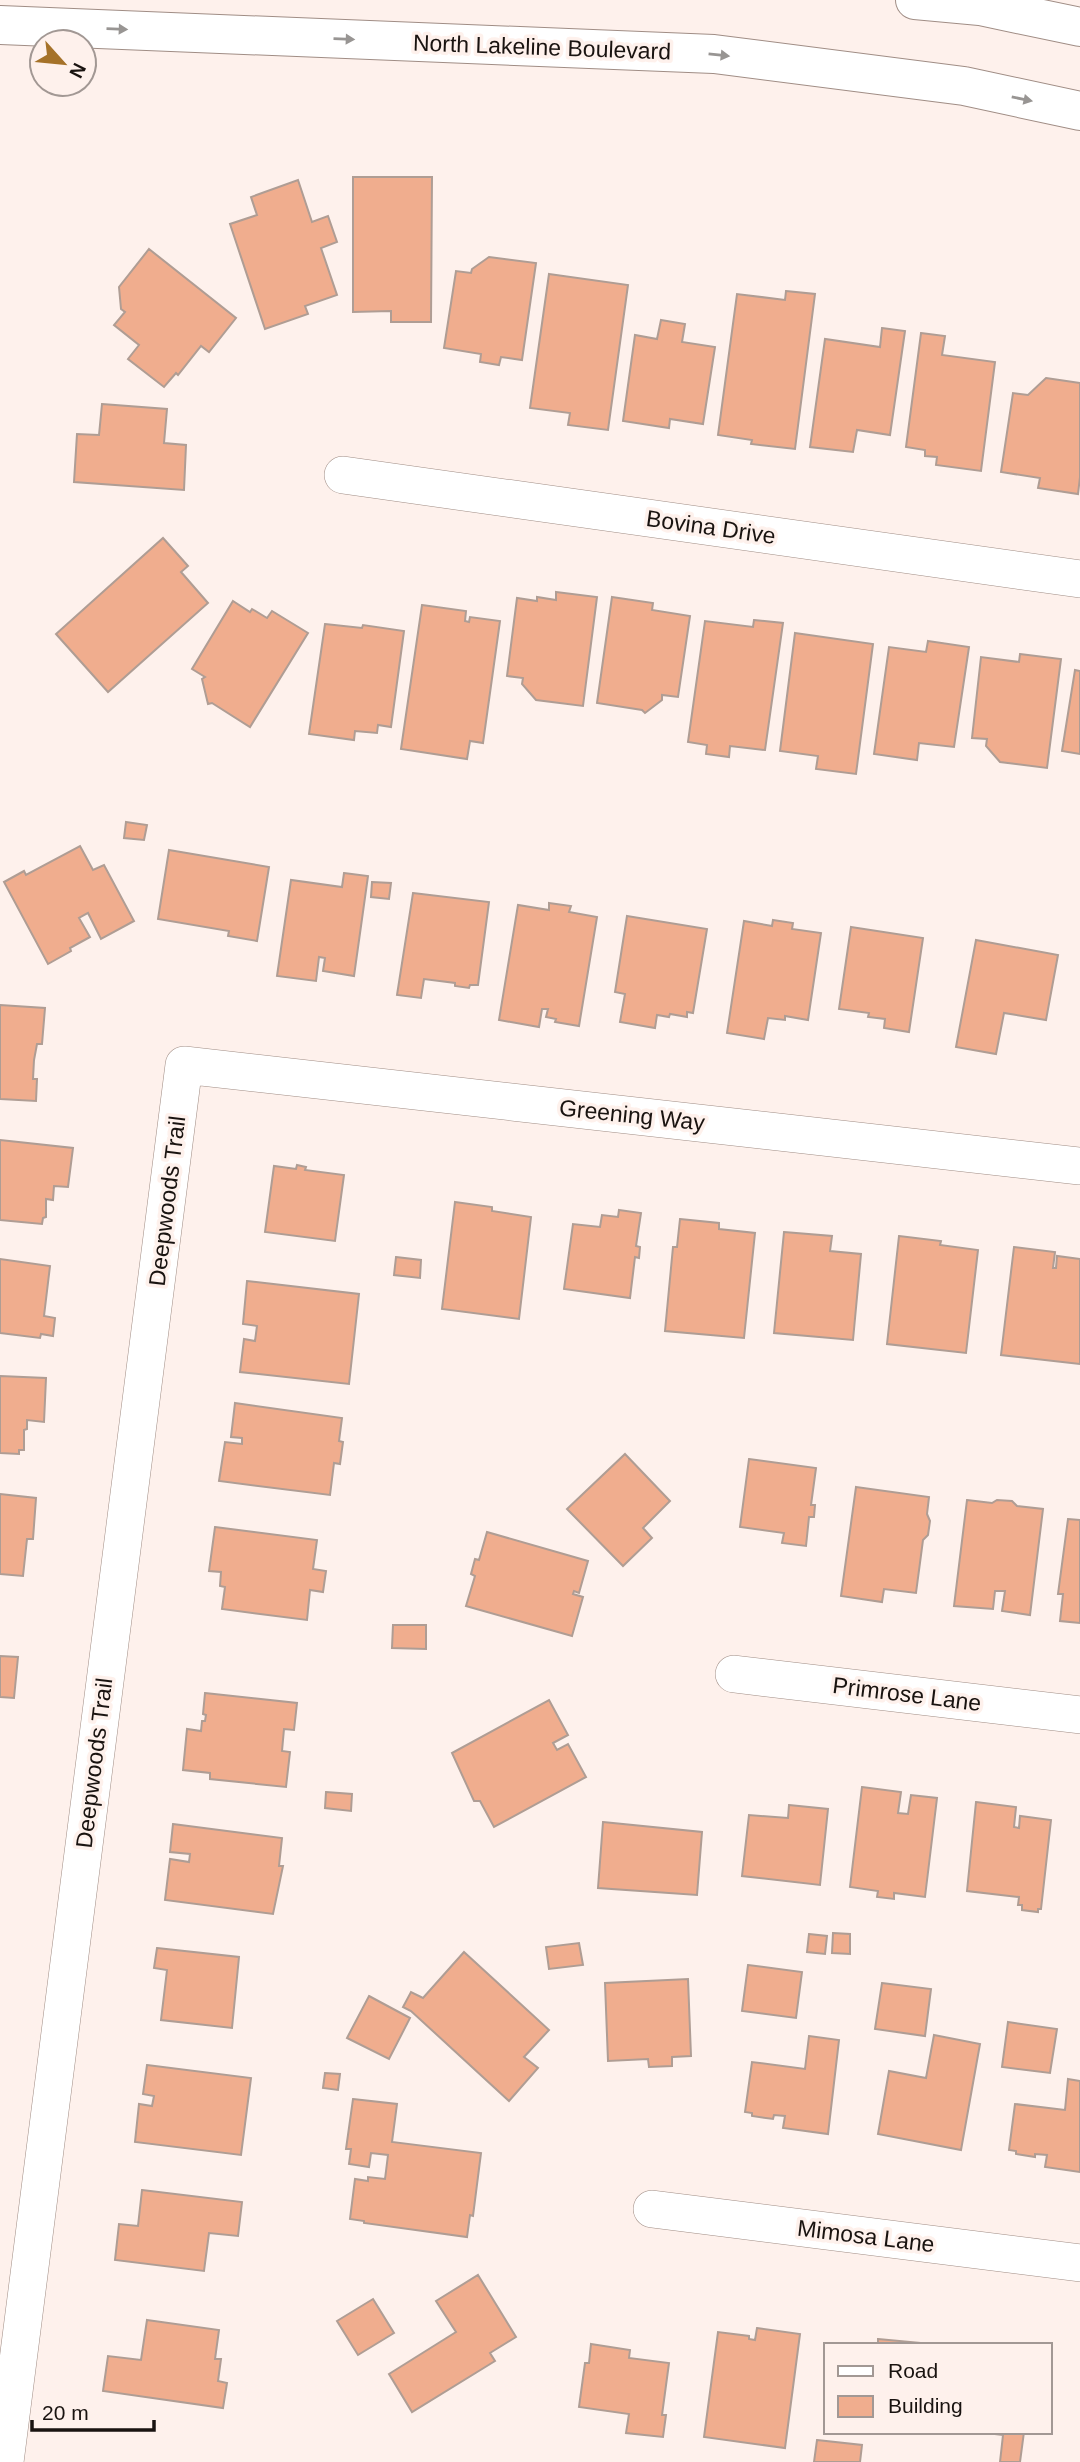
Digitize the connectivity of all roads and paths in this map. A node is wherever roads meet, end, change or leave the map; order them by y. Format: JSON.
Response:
{"nodes":[{"id":1,"x":915,"y":0,"type":"edge"},
{"id":2,"x":0,"y":25,"type":"edge"},
{"id":3,"x":1080,"y":27,"type":"edge"},
{"id":4,"x":1080,"y":111,"type":"edge"},
{"id":5,"x":343,"y":475,"type":"dead end"},
{"id":6,"x":1080,"y":579,"type":"edge"},
{"id":7,"x":184,"y":1065,"type":"joint"},
{"id":8,"x":1080,"y":1166,"type":"edge"},
{"id":9,"x":734,"y":1674,"type":"dead end"},
{"id":10,"x":1080,"y":1714,"type":"edge"},
{"id":11,"x":652,"y":2209,"type":"dead end"},
{"id":12,"x":1080,"y":2263,"type":"edge"},
{"id":13,"x":11,"y":2323,"type":"edge"},
{"id":14,"x":5,"y":2462,"type":"edge"}],
"edges":[{"from":1,"to":3,"type":"main road"},
{"from":2,"to":4,"type":"main road","name":"North Lakeline Boulevard","one_way":true},
{"from":5,"to":6,"type":"street","name":"Bovina Drive"},
{"from":7,"to":8,"type":"street","name":"Greening Way"},
{"from":7,"to":13,"type":"street","name":"Deepwoods Trail"},
{"from":9,"to":10,"type":"street","name":"Primrose Lane"},
{"from":11,"to":12,"type":"street","name":"Mimosa Lane"},
{"from":13,"to":14,"type":"street","name":"Deepwoods Trail"}]}
